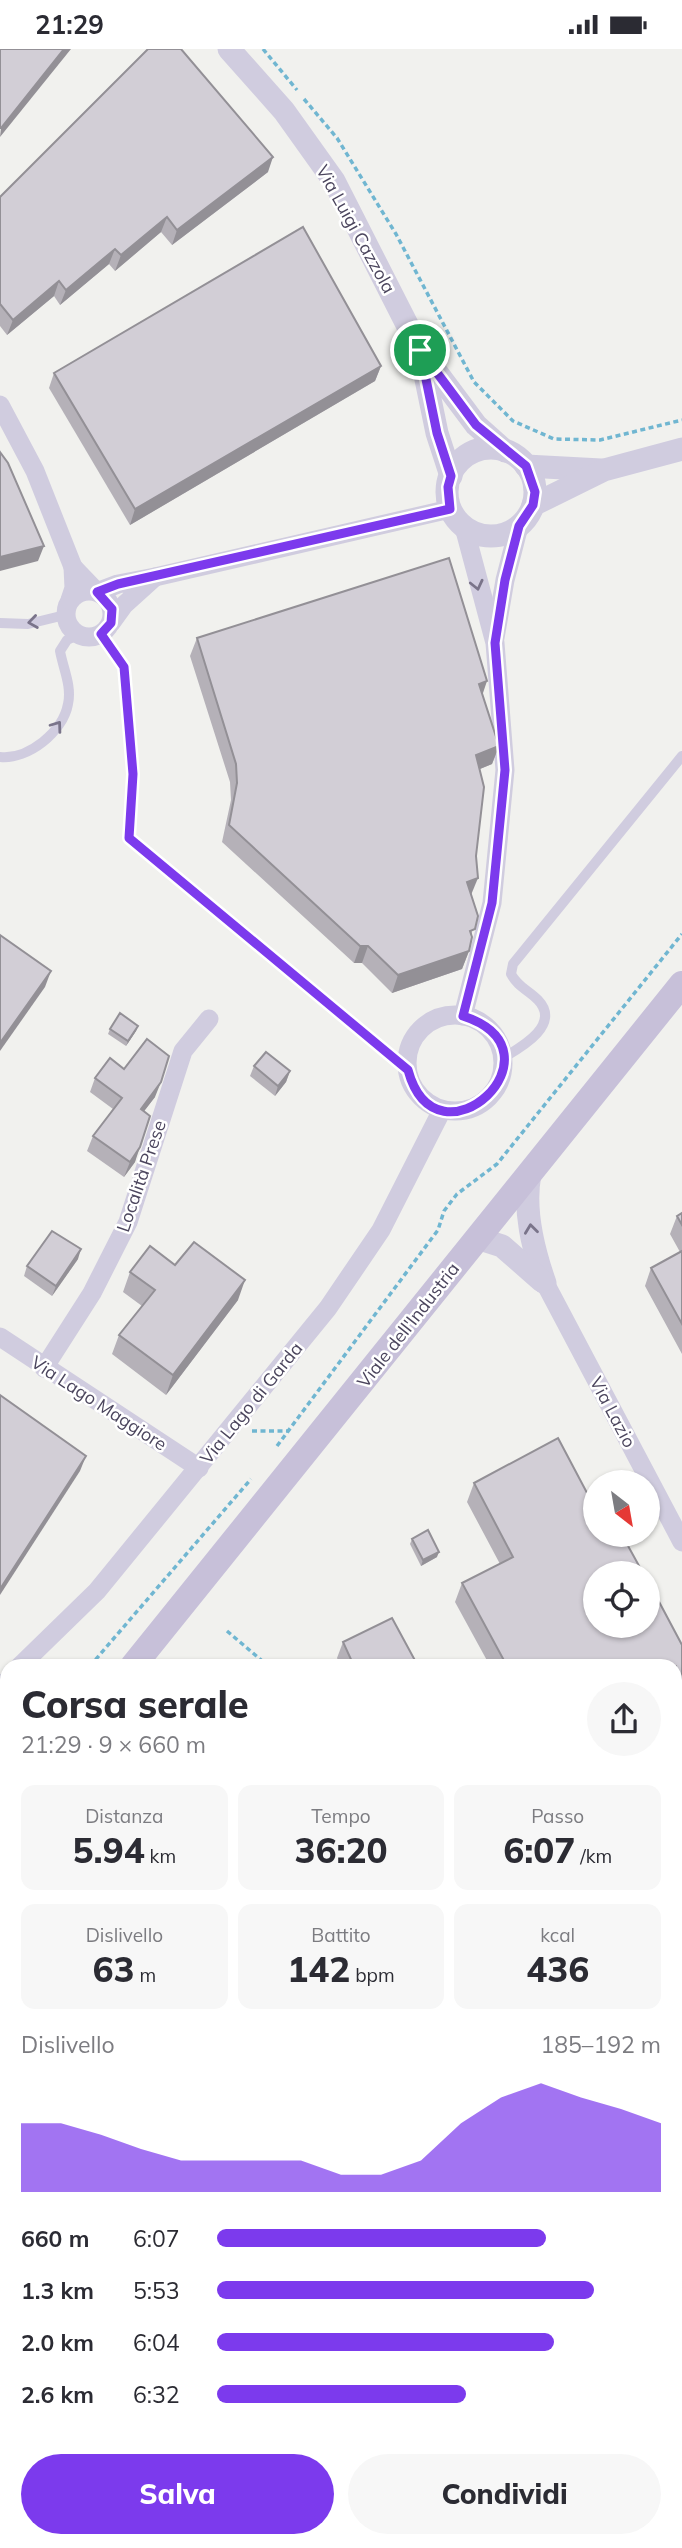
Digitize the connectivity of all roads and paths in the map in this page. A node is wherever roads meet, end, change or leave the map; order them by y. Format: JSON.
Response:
{"nodes":[{"id":1,"x":229,"y":49,"type":"edge"},
{"id":2,"x":263,"y":49,"type":"edge"},
{"id":3,"x":420,"y":350,"type":"junction"},
{"id":4,"x":0,"y":405,"type":"edge"},
{"id":5,"x":682,"y":421,"type":"edge"},
{"id":6,"x":682,"y":449,"type":"edge"},
{"id":7,"x":505,"y":451,"type":"junction"},
{"id":8,"x":526,"y":466,"type":"junction"},
{"id":9,"x":604,"y":470,"type":"junction"},
{"id":10,"x":451,"y":476,"type":"junction"},
{"id":11,"x":533,"y":505,"type":"junction"},
{"id":12,"x":457,"y":518,"type":"junction"},
{"id":13,"x":519,"y":526,"type":"junction"},
{"id":14,"x":73,"y":567,"type":"junction"},
{"id":15,"x":155,"y":577,"type":"junction"},
{"id":16,"x":97,"y":592,"type":"junction"},
{"id":17,"x":68,"y":608,"type":"junction"},
{"id":18,"x":0,"y":623,"type":"edge"},
{"id":19,"x":106,"y":629,"type":"junction"},
{"id":20,"x":78,"y":635,"type":"junction"},
{"id":21,"x":495,"y":643,"type":"junction"},
{"id":22,"x":682,"y":756,"type":"edge"},
{"id":23,"x":0,"y":757,"type":"edge"},
{"id":24,"x":682,"y":934,"type":"edge"},
{"id":25,"x":682,"y":984,"type":"edge"},
{"id":26,"x":463,"y":1016,"type":"junction"},
{"id":27,"x":209,"y":1019,"type":"dead end"},
{"id":28,"x":503,"y":1058,"type":"junction"},
{"id":29,"x":408,"y":1070,"type":"junction"},
{"id":30,"x":442,"y":1109,"type":"junction"},
{"id":31,"x":530,"y":1174,"type":"junction"},
{"id":32,"x":477,"y":1238,"type":"junction"},
{"id":33,"x":545,"y":1283,"type":"junction"},
{"id":34,"x":0,"y":1337,"type":"edge"},
{"id":35,"x":44,"y":1367,"type":"junction"},
{"id":36,"x":229,"y":1431,"type":"junction"},
{"id":37,"x":288,"y":1431,"type":"junction"},
{"id":38,"x":273,"y":1451,"type":"dead end"},
{"id":39,"x":199,"y":1468,"type":"junction"},
{"id":40,"x":257,"y":1472,"type":"dead end"},
{"id":41,"x":682,"y":1542,"type":"edge"},
{"id":42,"x":227,"y":1631,"type":"dead end"},
{"id":43,"x":27,"y":1659,"type":"edge"},
{"id":44,"x":96,"y":1659,"type":"edge"},
{"id":45,"x":139,"y":1659,"type":"edge"},
{"id":46,"x":260,"y":1659,"type":"edge"}],
"edges":[{"from":1,"to":3,"type":"street","name":"Via Luigi Cazzola"},
{"from":2,"to":5,"type":"path"},
{"from":3,"to":7,"type":"street","name":"Via Luigi Cazzola"},
{"from":3,"to":10,"type":"street","name":"Via Luigi Cazzola"},
{"from":4,"to":14,"type":"street"},
{"from":6,"to":9,"type":"street"},
{"from":7,"to":8,"type":"street"},
{"from":7,"to":10,"type":"street"},
{"from":8,"to":9,"type":"street"},
{"from":8,"to":11,"type":"street"},
{"from":9,"to":11,"type":"street"},
{"from":10,"to":12,"type":"street"},
{"from":11,"to":13,"type":"street"},
{"from":12,"to":13,"type":"street"},
{"from":12,"to":15,"type":"street"},
{"from":12,"to":21,"type":"street","one_way":true},
{"from":13,"to":21,"type":"street"},
{"from":14,"to":16,"type":"street"},
{"from":14,"to":17,"type":"street"},
{"from":15,"to":16,"type":"street"},
{"from":15,"to":19,"type":"street"},
{"from":16,"to":17,"type":"street"},
{"from":16,"to":19,"type":"street"},
{"from":17,"to":18,"type":"lane","one_way":true},
{"from":17,"to":20,"type":"street"},
{"from":19,"to":20,"type":"street"},
{"from":19,"to":29,"type":"lane"},
{"from":23,"to":20,"type":"lane","one_way":true},
{"from":21,"to":26,"type":"street"},
{"from":22,"to":28,"type":"lane"},
{"from":24,"to":37,"type":"path"},
{"from":25,"to":31,"type":"main road","name":"Viale dell'Industria"},
{"from":26,"to":28,"type":"street"},
{"from":26,"to":29,"type":"street"},
{"from":27,"to":35,"type":"street","name":"Località Prese"},
{"from":28,"to":30,"type":"street"},
{"from":29,"to":30,"type":"street"},
{"from":30,"to":36,"type":"street","name":"Via Lago di Garda"},
{"from":31,"to":32,"type":"main road","name":"Viale dell'Industria"},
{"from":33,"to":31,"type":"street","one_way":true},
{"from":32,"to":33,"type":"street"},
{"from":32,"to":45,"type":"main road","name":"Viale dell'Industria"},
{"from":33,"to":41,"type":"street","name":"Via Lazio"},
{"from":34,"to":35,"type":"street","name":"Via Lago Maggiore"},
{"from":35,"to":39,"type":"street","name":"Via Lago Maggiore"},
{"from":36,"to":37,"type":"path"},
{"from":36,"to":39,"type":"street","name":"Via Lago di Garda"},
{"from":37,"to":38,"type":"path"},
{"from":39,"to":43,"type":"street","name":"Via Lago di Garda"},
{"from":40,"to":44,"type":"path"},
{"from":42,"to":46,"type":"path"}]}
